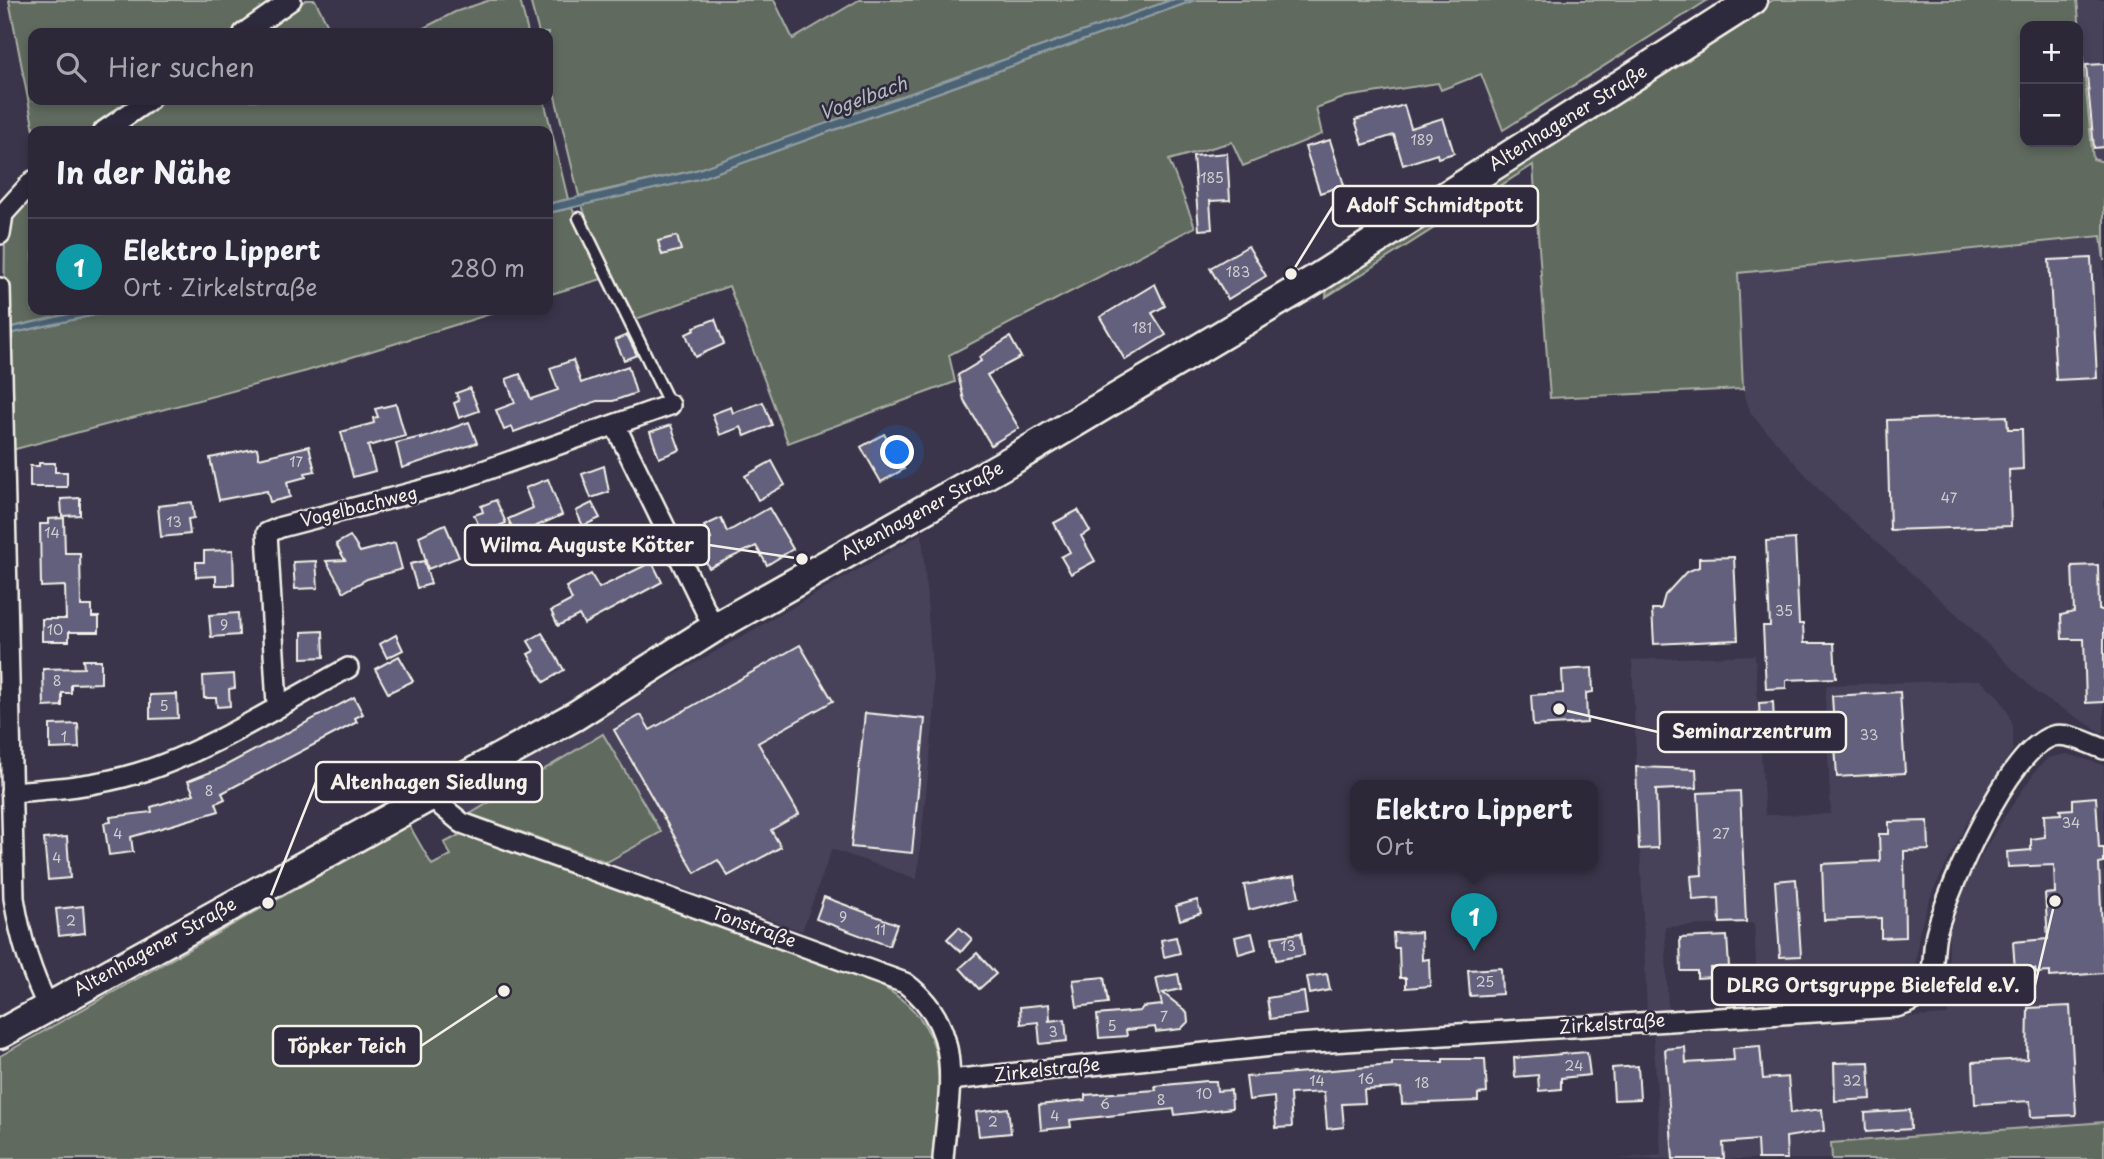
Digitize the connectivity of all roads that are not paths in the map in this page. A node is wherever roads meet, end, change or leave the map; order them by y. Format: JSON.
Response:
{"nodes":[{"id":1,"x":292,"y":0,"type":"edge"},
{"id":2,"x":1754,"y":0,"type":"edge"},
{"id":3,"x":251,"y":28,"type":"edge"},
{"id":4,"x":142,"y":105,"type":"edge"},
{"id":5,"x":111,"y":126,"type":"edge"},
{"id":6,"x":28,"y":186,"type":"edge"},
{"id":7,"x":579,"y":218,"type":"dead end"},
{"id":8,"x":0,"y":234,"type":"edge"},
{"id":9,"x":0,"y":288,"type":"edge"},
{"id":10,"x":0,"y":323,"type":"edge"},
{"id":11,"x":1,"y":339,"type":"edge"},
{"id":12,"x":670,"y":405,"type":"joint"},
{"id":13,"x":615,"y":425,"type":"junction"},
{"id":14,"x":3,"y":586,"type":"edge"},
{"id":15,"x":714,"y":628,"type":"junction"},
{"id":16,"x":348,"y":668,"type":"dead end"},
{"id":17,"x":277,"y":705,"type":"junction"},
{"id":18,"x":2104,"y":749,"type":"edge"},
{"id":19,"x":11,"y":792,"type":"junction"},
{"id":20,"x":429,"y":796,"type":"junction"},
{"id":21,"x":7,"y":878,"type":"edge"},
{"id":22,"x":48,"y":1006,"type":"junction"},
{"id":23,"x":0,"y":1034,"type":"edge"},
{"id":24,"x":950,"y":1080,"type":"junction"},
{"id":25,"x":943,"y":1159,"type":"edge"}],
"edges":[{"from":1,"to":3,"type":"street"},
{"from":2,"to":15,"type":"main road","name":"Altenhagener Straße"},
{"from":4,"to":5,"type":"street"},
{"from":6,"to":8,"type":"street"},
{"from":7,"to":12,"type":"lane"},
{"from":9,"to":10,"type":"street"},
{"from":10,"to":11,"type":"street"},
{"from":11,"to":14,"type":"street"},
{"from":12,"to":13,"type":"street","name":"Vogelbachweg"},
{"from":13,"to":15,"type":"street"},
{"from":13,"to":17,"type":"street","name":"Vogelbachweg"},
{"from":14,"to":19,"type":"street"},
{"from":15,"to":20,"type":"main road","name":"Altenhagener Straße"},
{"from":16,"to":17,"type":"street"},
{"from":17,"to":19,"type":"street"},
{"from":18,"to":24,"type":"street","name":"Zirkelstraße"},
{"from":19,"to":21,"type":"street"},
{"from":20,"to":22,"type":"main road","name":"Altenhagener Straße"},
{"from":20,"to":24,"type":"street","name":"Tonstraße"},
{"from":21,"to":22,"type":"street"},
{"from":22,"to":23,"type":"main road","name":"Altenhagener Straße"},
{"from":24,"to":25,"type":"street","name":"Tonstraße"}]}
